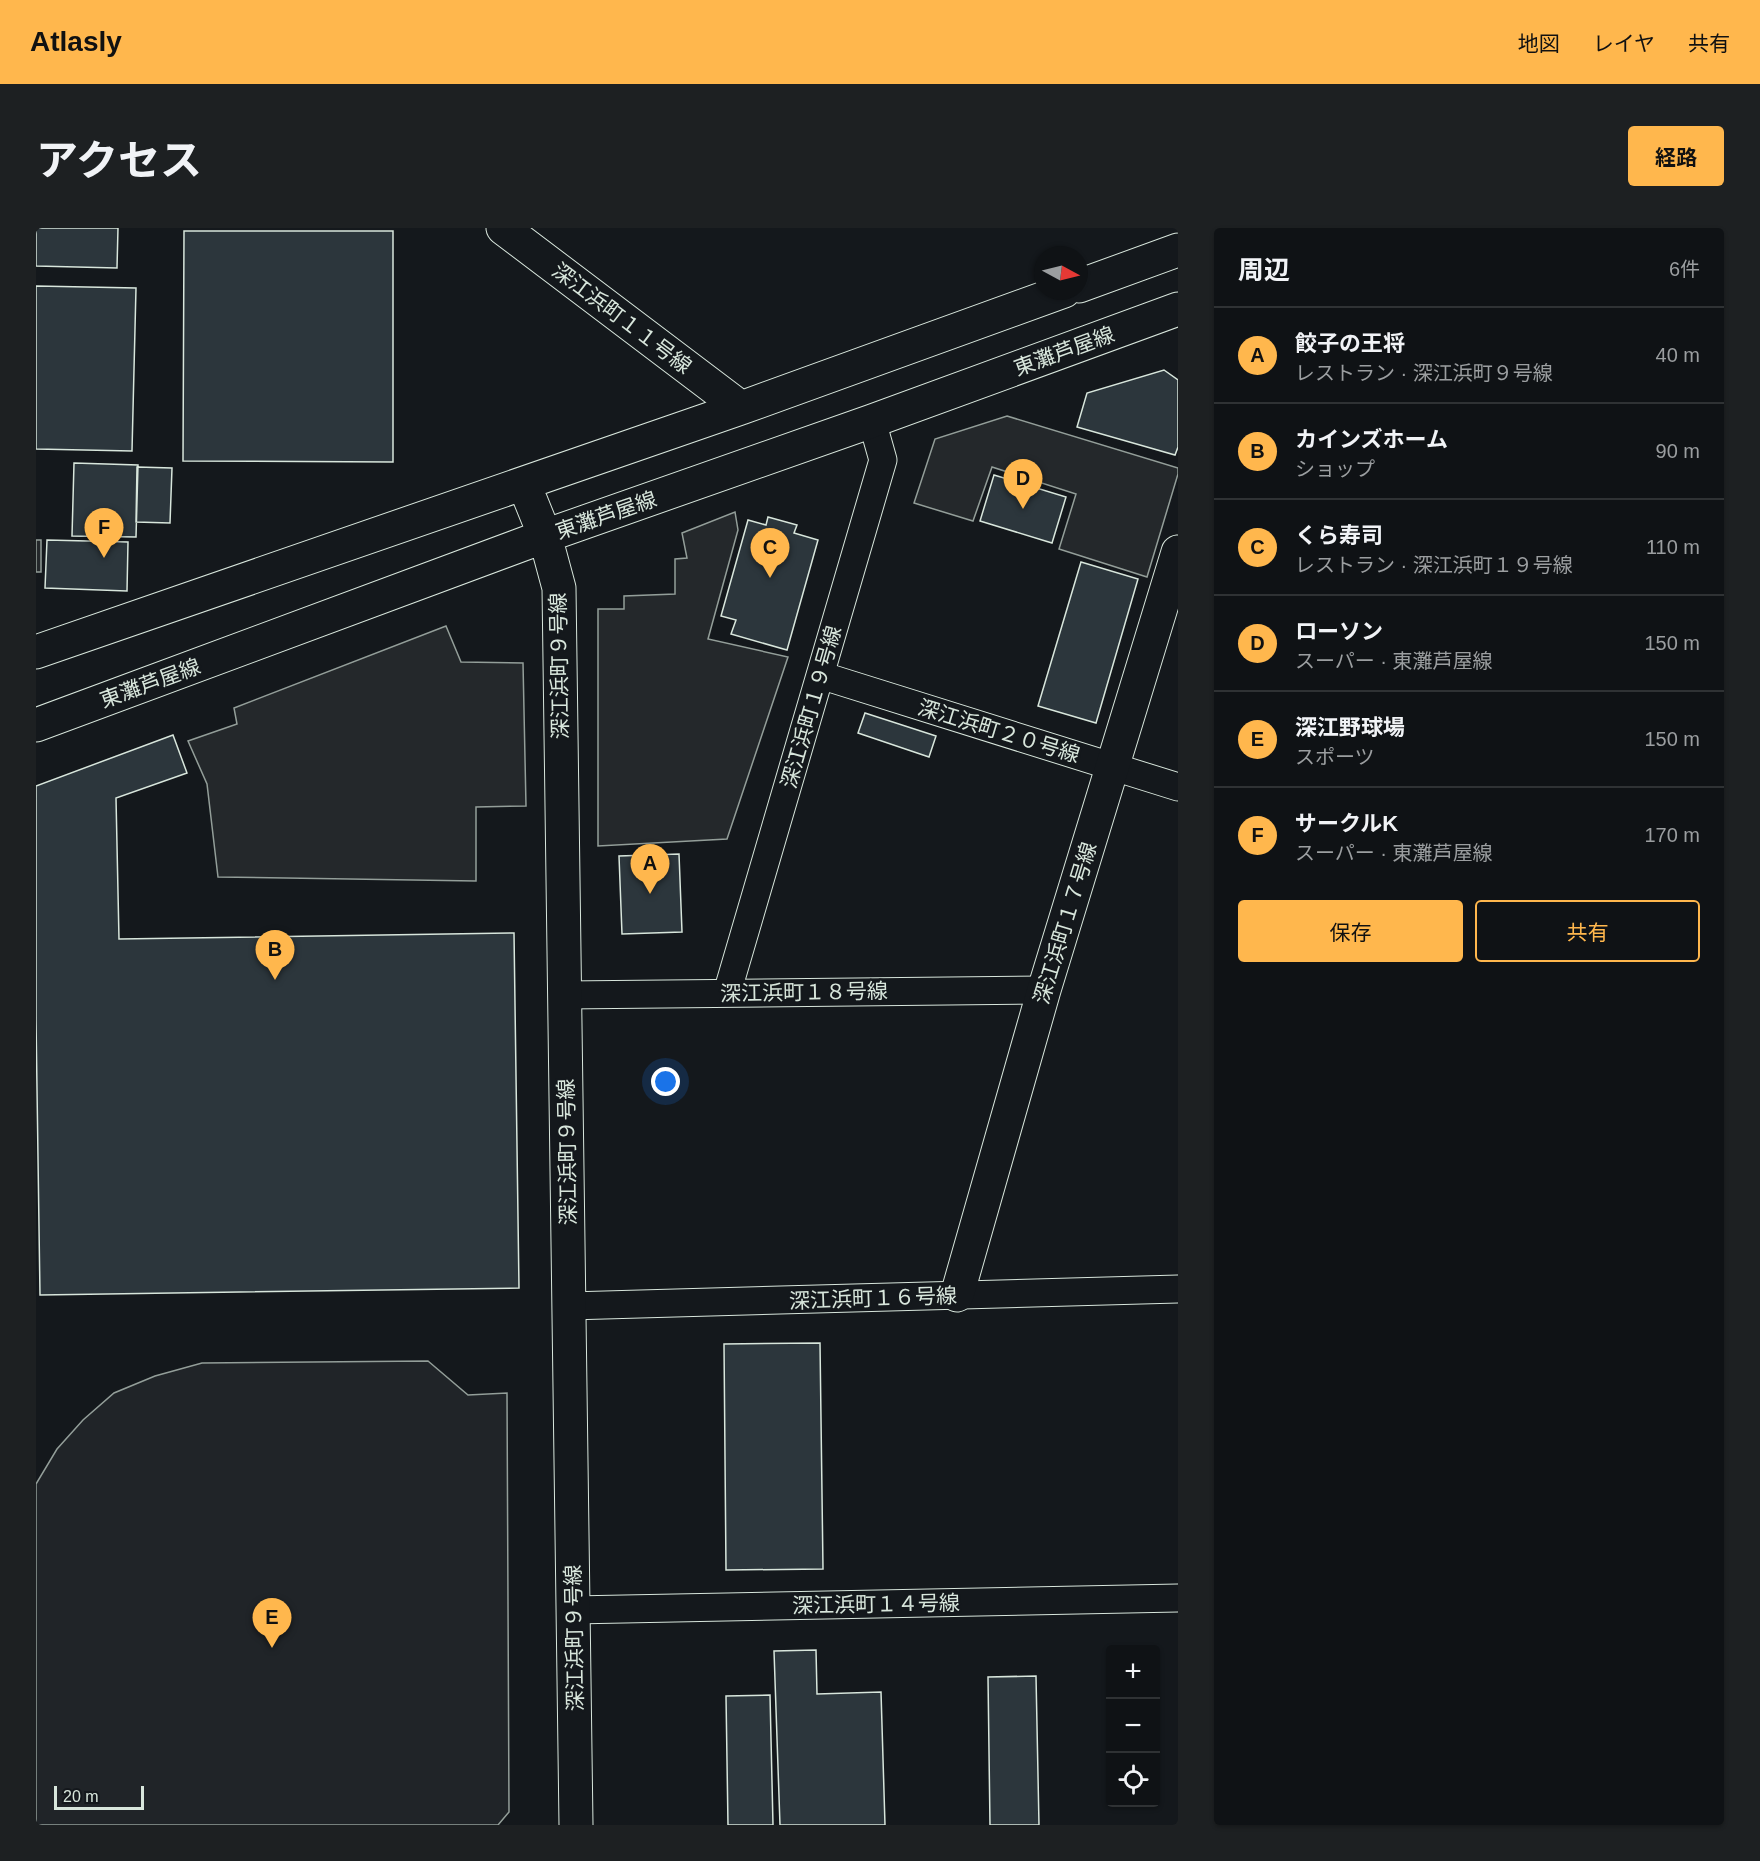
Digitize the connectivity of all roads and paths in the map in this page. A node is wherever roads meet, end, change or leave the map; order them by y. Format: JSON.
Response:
{"nodes":[{"id":1,"x":503,"y":228,"type":"edge"},
{"id":2,"x":1178,"y":250,"type":"edge"},
{"id":3,"x":1088,"y":283,"type":"edge"},
{"id":4,"x":1039,"y":300,"type":"edge"},
{"id":5,"x":1178,"y":309,"type":"edge"},
{"id":6,"x":741,"y":408,"type":"junction"},
{"id":7,"x":872,"y":421,"type":"junction"},
{"id":8,"x":524,"y":484,"type":"junction"},
{"id":9,"x":544,"y":537,"type":"junction"},
{"id":10,"x":1178,"y":552,"type":"edge"},
{"id":11,"x":36,"y":652,"type":"edge"},
{"id":12,"x":820,"y":675,"type":"junction"},
{"id":13,"x":36,"y":725,"type":"edge"},
{"id":14,"x":1112,"y":766,"type":"junction"},
{"id":15,"x":1178,"y":787,"type":"edge"},
{"id":16,"x":1044,"y":990,"type":"junction"},
{"id":17,"x":727,"y":993,"type":"junction"},
{"id":18,"x":565,"y":995,"type":"junction"},
{"id":19,"x":1178,"y":1289,"type":"edge"},
{"id":20,"x":957,"y":1295,"type":"junction"},
{"id":21,"x":569,"y":1306,"type":"junction"},
{"id":22,"x":1178,"y":1598,"type":"edge"},
{"id":23,"x":573,"y":1610,"type":"junction"},
{"id":24,"x":576,"y":1825,"type":"edge"}],
"edges":[{"from":1,"to":6,"type":"street","name":"深江浜町１１号線"},
{"from":2,"to":3,"type":"street"},
{"from":4,"to":6,"type":"street"},
{"from":5,"to":7,"type":"street","name":"東灘芦屋線"},
{"from":6,"to":8,"type":"street"},
{"from":7,"to":9,"type":"street","name":"東灘芦屋線"},
{"from":7,"to":12,"type":"street","name":"深江浜町１９号線"},
{"from":8,"to":9,"type":"street","name":"深江浜町９号線"},
{"from":8,"to":11,"type":"street"},
{"from":9,"to":13,"type":"street","name":"東灘芦屋線"},
{"from":9,"to":18,"type":"street","name":"深江浜町９号線"},
{"from":10,"to":14,"type":"street","name":"深江浜町１７号線"},
{"from":12,"to":14,"type":"street","name":"深江浜町２０号線"},
{"from":12,"to":17,"type":"street","name":"深江浜町１９号線"},
{"from":14,"to":15,"type":"street","name":"深江浜町２０号線"},
{"from":14,"to":16,"type":"street","name":"深江浜町１７号線"},
{"from":16,"to":17,"type":"street","name":"深江浜町１８号線"},
{"from":16,"to":20,"type":"street","name":"深江浜町１７号線"},
{"from":17,"to":18,"type":"street","name":"深江浜町１８号線"},
{"from":18,"to":21,"type":"street","name":"深江浜町９号線"},
{"from":19,"to":20,"type":"street","name":"深江浜町１６号線"},
{"from":20,"to":21,"type":"street","name":"深江浜町１６号線"},
{"from":21,"to":23,"type":"street","name":"深江浜町９号線"},
{"from":22,"to":23,"type":"street","name":"深江浜町１４号線"},
{"from":23,"to":24,"type":"street","name":"深江浜町９号線"}]}
